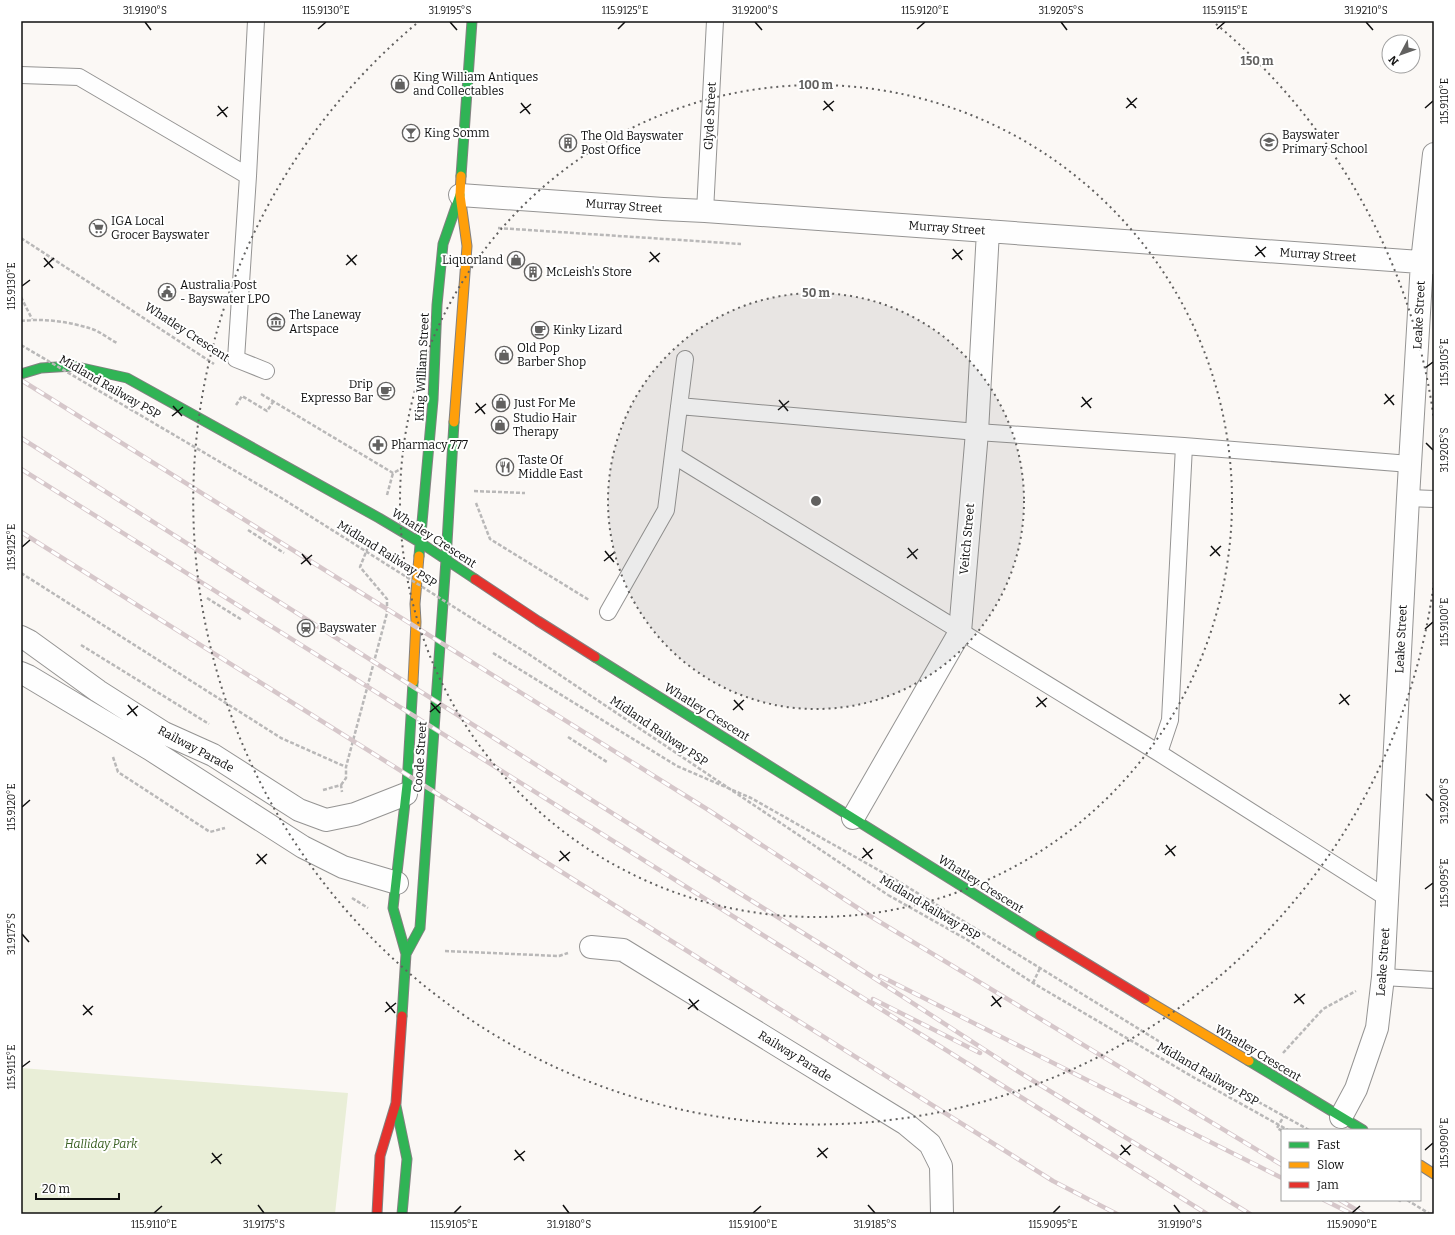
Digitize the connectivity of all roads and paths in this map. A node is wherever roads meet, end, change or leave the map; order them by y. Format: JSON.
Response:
{"nodes":[{"id":1,"x":256,"y":21,"type":"edge"},
{"id":2,"x":472,"y":21,"type":"edge"},
{"id":3,"x":715,"y":21,"type":"edge"},
{"id":4,"x":21,"y":75,"type":"edge"},
{"id":5,"x":1434,"y":154,"type":"edge"},
{"id":6,"x":248,"y":176,"type":"junction"},
{"id":7,"x":460,"y":195,"type":"junction"},
{"id":8,"x":705,"y":211,"type":"junction"},
{"id":9,"x":498,"y":228,"type":"dead end"},
{"id":10,"x":988,"y":231,"type":"junction"},
{"id":11,"x":21,"y":238,"type":"edge"},
{"id":12,"x":742,"y":244,"type":"dead end"},
{"id":13,"x":1428,"y":262,"type":"edge"},
{"id":14,"x":21,"y":297,"type":"edge"},
{"id":15,"x":32,"y":320,"type":"junction"},
{"id":16,"x":21,"y":321,"type":"edge"},
{"id":17,"x":117,"y":343,"type":"dead end"},
{"id":18,"x":21,"y":345,"type":"edge"},
{"id":19,"x":685,"y":359,"type":"dead end"},
{"id":20,"x":220,"y":367,"type":"dead end"},
{"id":21,"x":266,"y":371,"type":"dead end"},
{"id":22,"x":21,"y":374,"type":"edge"},
{"id":23,"x":260,"y":393,"type":"dead end"},
{"id":24,"x":273,"y":402,"type":"junction"},
{"id":25,"x":236,"y":406,"type":"dead end"},
{"id":26,"x":679,"y":406,"type":"junction"},
{"id":27,"x":977,"y":432,"type":"junction"},
{"id":28,"x":1184,"y":446,"type":"junction"},
{"id":29,"x":673,"y":455,"type":"junction"},
{"id":30,"x":1410,"y":464,"type":"junction"},
{"id":31,"x":405,"y":467,"type":"dead end"},
{"id":32,"x":393,"y":473,"type":"junction"},
{"id":33,"x":451,"y":486,"type":"joint"},
{"id":34,"x":474,"y":491,"type":"dead end"},
{"id":35,"x":525,"y":493,"type":"dead end"},
{"id":36,"x":474,"y":497,"type":"dead end"},
{"id":37,"x":1408,"y":498,"type":"junction"},
{"id":38,"x":1434,"y":499,"type":"edge"},
{"id":39,"x":379,"y":518,"type":"junction"},
{"id":40,"x":248,"y":530,"type":"dead end"},
{"id":41,"x":421,"y":543,"type":"junction"},
{"id":42,"x":284,"y":553,"type":"dead end"},
{"id":43,"x":446,"y":560,"type":"junction"},
{"id":44,"x":21,"y":573,"type":"edge"},
{"id":45,"x":208,"y":598,"type":"dead end"},
{"id":46,"x":608,"y":612,"type":"joint"},
{"id":47,"x":242,"y":620,"type":"dead end"},
{"id":48,"x":960,"y":632,"type":"junction"},
{"id":49,"x":21,"y":637,"type":"edge"},
{"id":50,"x":79,"y":644,"type":"dead end"},
{"id":51,"x":493,"y":653,"type":"dead end"},
{"id":52,"x":21,"y":673,"type":"edge"},
{"id":53,"x":216,"y":728,"type":"dead end"},
{"id":54,"x":568,"y":737,"type":"dead end"},
{"id":55,"x":1159,"y":753,"type":"junction"},
{"id":56,"x":607,"y":762,"type":"dead end"},
{"id":57,"x":346,"y":767,"type":"junction"},
{"id":58,"x":340,"y":785,"type":"junction"},
{"id":59,"x":319,"y":790,"type":"dead end"},
{"id":60,"x":406,"y":794,"type":"junction"},
{"id":61,"x":343,"y":796,"type":"dead end"},
{"id":62,"x":853,"y":818,"type":"junction"},
{"id":63,"x":397,"y":883,"type":"junction"},
{"id":64,"x":1387,"y":898,"type":"junction"},
{"id":65,"x":591,"y":947,"type":"joint"},
{"id":66,"x":445,"y":952,"type":"dead end"},
{"id":67,"x":406,"y":954,"type":"junction"},
{"id":68,"x":1040,"y":968,"type":"junction"},
{"id":69,"x":1383,"y":977,"type":"junction"},
{"id":70,"x":1434,"y":980,"type":"edge"},
{"id":71,"x":1033,"y":983,"type":"junction"},
{"id":72,"x":1266,"y":1072,"type":"junction"},
{"id":73,"x":1246,"y":1095,"type":"junction"},
{"id":74,"x":396,"y":1103,"type":"junction"},
{"id":75,"x":1284,"y":1116,"type":"junction"},
{"id":76,"x":1341,"y":1117,"type":"junction"},
{"id":77,"x":1286,"y":1129,"type":"edge"},
{"id":78,"x":1307,"y":1129,"type":"edge"},
{"id":79,"x":1361,"y":1129,"type":"edge"},
{"id":80,"x":1281,"y":1130,"type":"edge"},
{"id":81,"x":1421,"y":1166,"type":"edge"},
{"id":82,"x":1434,"y":1174,"type":"edge"},
{"id":83,"x":1409,"y":1201,"type":"edge"},
{"id":84,"x":377,"y":1214,"type":"edge"},
{"id":85,"x":402,"y":1214,"type":"edge"},
{"id":86,"x":942,"y":1214,"type":"edge"},
{"id":87,"x":1430,"y":1214,"type":"edge"}],
"edges":[{"from":1,"to":6,"type":"lane"},
{"from":2,"to":7,"type":"main road","name":"King William Street"},
{"from":3,"to":8,"type":"lane","name":"Glyde Street"},
{"from":4,"to":6,"type":"lane"},
{"from":5,"to":13,"type":"street","name":"Leake Street"},
{"from":6,"to":21,"type":"lane"},
{"from":7,"to":8,"type":"street","name":"Murray Street"},
{"from":7,"to":33,"type":"main road","name":"King William Street"},
{"from":7,"to":41,"type":"main road","name":"King William Street"},
{"from":8,"to":10,"type":"street","name":"Murray Street"},
{"from":9,"to":12,"type":"path"},
{"from":10,"to":13,"type":"street","name":"Murray Street"},
{"from":10,"to":27,"type":"street","name":"Veitch Street"},
{"from":11,"to":20,"type":"path","name":"Whatley Crescent"},
{"from":13,"to":30,"type":"street","name":"Leake Street"},
{"from":14,"to":15,"type":"path"},
{"from":15,"to":16,"type":"path"},
{"from":15,"to":17,"type":"path"},
{"from":18,"to":71,"type":"path","name":"Midland Railway PSP","bridge":true},
{"from":19,"to":26,"type":"lane"},
{"from":22,"to":39,"type":"main road","name":"Whatley Crescent"},
{"from":23,"to":24,"type":"path"},
{"from":24,"to":25,"type":"path"},
{"from":24,"to":32,"type":"path"},
{"from":26,"to":27,"type":"lane"},
{"from":26,"to":29,"type":"lane"},
{"from":27,"to":28,"type":"lane"},
{"from":27,"to":48,"type":"street","name":"Veitch Street"},
{"from":28,"to":30,"type":"lane"},
{"from":28,"to":55,"type":"lane"},
{"from":29,"to":46,"type":"lane"},
{"from":29,"to":48,"type":"lane"},
{"from":30,"to":37,"type":"street","name":"Leake Street"},
{"from":31,"to":32,"type":"path"},
{"from":32,"to":39,"type":"path"},
{"from":33,"to":43,"type":"main road","name":"Coode Street"},
{"from":34,"to":35,"type":"path"},
{"from":36,"to":46,"type":"path"},
{"from":37,"to":38,"type":"lane"},
{"from":37,"to":64,"type":"street","name":"Leake Street"},
{"from":39,"to":41,"type":"main road","name":"Whatley Crescent"},
{"from":39,"to":57,"type":"path"},
{"from":40,"to":42,"type":"path"},
{"from":41,"to":43,"type":"main road","name":"Whatley Crescent"},
{"from":41,"to":60,"type":"main road","name":"Coode Street"},
{"from":43,"to":62,"type":"main road","name":"Whatley Crescent"},
{"from":43,"to":67,"type":"main road","name":"Coode Street"},
{"from":44,"to":57,"type":"path"},
{"from":45,"to":47,"type":"path"},
{"from":48,"to":55,"type":"lane"},
{"from":48,"to":62,"type":"street","name":"Veitch Street"},
{"from":49,"to":60,"type":"street","name":"Railway Parade"},
{"from":50,"to":53,"type":"path"},
{"from":51,"to":68,"type":"path"},
{"from":52,"to":63,"type":"street","name":"Railway Parade"},
{"from":54,"to":56,"type":"path"},
{"from":55,"to":64,"type":"lane"},
{"from":57,"to":58,"type":"path"},
{"from":58,"to":59,"type":"path"},
{"from":58,"to":61,"type":"path"},
{"from":60,"to":63,"type":"main road","name":"Coode Street"},
{"from":62,"to":72,"type":"main road","name":"Whatley Crescent"},
{"from":63,"to":67,"type":"main road","name":"Coode Street"},
{"from":64,"to":69,"type":"street","name":"Leake Street"},
{"from":65,"to":66,"type":"path"},
{"from":65,"to":86,"type":"street","name":"Railway Parade"},
{"from":67,"to":74,"type":"main road","name":"Coode Street"},
{"from":68,"to":71,"type":"path"},
{"from":68,"to":73,"type":"path"},
{"from":69,"to":70,"type":"lane"},
{"from":69,"to":72,"type":"path"},
{"from":69,"to":76,"type":"street","name":"Leake Street"},
{"from":71,"to":77,"type":"path","name":"Midland Railway PSP"},
{"from":72,"to":73,"type":"path"},
{"from":72,"to":76,"type":"main road","name":"Whatley Crescent"},
{"from":73,"to":75,"type":"path"},
{"from":74,"to":84,"type":"main road","name":"Coode Street"},
{"from":74,"to":85,"type":"main road","name":"Coode Street"},
{"from":75,"to":78,"type":"path"},
{"from":75,"to":80,"type":"path"},
{"from":76,"to":79,"type":"main road","name":"Whatley Crescent"},
{"from":81,"to":82,"type":"main road"},
{"from":83,"to":87,"type":"path"}]}
